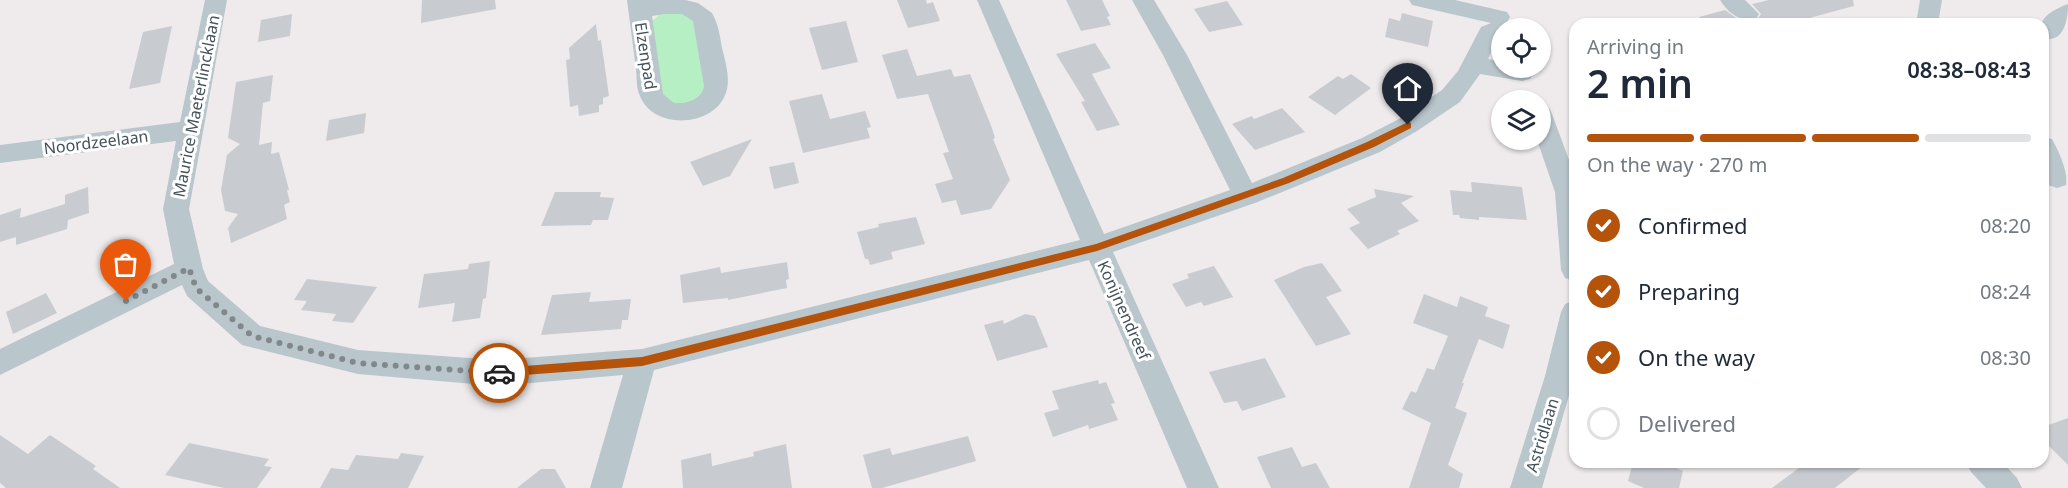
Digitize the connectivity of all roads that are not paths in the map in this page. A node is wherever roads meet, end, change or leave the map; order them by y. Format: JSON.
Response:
{"nodes":[{"id":1,"x":216,"y":0,"type":"edge"},
{"id":2,"x":988,"y":0,"type":"edge"},
{"id":3,"x":1143,"y":0,"type":"edge"},
{"id":4,"x":1420,"y":0,"type":"edge"},
{"id":5,"x":1731,"y":0,"type":"edge"},
{"id":6,"x":1931,"y":0,"type":"edge"},
{"id":7,"x":679,"y":3,"type":"edge"},
{"id":8,"x":638,"y":5,"type":"edge"},
{"id":9,"x":2068,"y":12,"type":"edge"},
{"id":10,"x":1748,"y":14,"type":"dead end"},
{"id":11,"x":1496,"y":18,"type":"edge"},
{"id":12,"x":1928,"y":18,"type":"edge"},
{"id":13,"x":1491,"y":30,"type":"edge"},
{"id":14,"x":2049,"y":32,"type":"dead end"},
{"id":15,"x":1473,"y":65,"type":"junction"},
{"id":16,"x":1491,"y":67,"type":"edge"},
{"id":17,"x":191,"y":130,"type":"junction"},
{"id":18,"x":1551,"y":141,"type":"edge"},
{"id":19,"x":0,"y":154,"type":"edge"},
{"id":20,"x":2049,"y":161,"type":"edge"},
{"id":21,"x":2056,"y":178,"type":"edge"},
{"id":22,"x":1569,"y":186,"type":"edge"},
{"id":23,"x":1246,"y":196,"type":"junction"},
{"id":24,"x":1097,"y":247,"type":"junction"},
{"id":25,"x":189,"y":268,"type":"junction"},
{"id":26,"x":1569,"y":338,"type":"edge"},
{"id":27,"x":642,"y":361,"type":"junction"},
{"id":28,"x":0,"y":363,"type":"edge"},
{"id":29,"x":1988,"y":468,"type":"edge"},
{"id":30,"x":606,"y":488,"type":"edge"},
{"id":31,"x":1203,"y":488,"type":"edge"},
{"id":32,"x":1526,"y":488,"type":"edge"},
{"id":33,"x":2006,"y":488,"type":"edge"}],
"edges":[{"from":1,"to":17,"type":"street","name":"Maurice Maeterlincklaan"},
{"from":2,"to":24,"type":"street","name":"Konijnendreef"},
{"from":3,"to":23,"type":"street"},
{"from":4,"to":11,"type":"street"},
{"from":5,"to":10,"type":"street"},
{"from":6,"to":12,"type":"street"},
{"from":7,"to":8,"type":"street","name":"Elzenpad"},
{"from":7,"to":8,"type":"street","name":"Elzenpad"},
{"from":9,"to":14,"type":"street"},
{"from":13,"to":15,"type":"street","name":"Maurice Maeterlincklaan"},
{"from":15,"to":16,"type":"street"},
{"from":15,"to":23,"type":"street","name":"Maurice Maeterlincklaan"},
{"from":17,"to":19,"type":"street","name":"Noordzeelaan"},
{"from":17,"to":25,"type":"street","name":"Maurice Maeterlincklaan"},
{"from":18,"to":22,"type":"street"},
{"from":20,"to":21,"type":"street"},
{"from":23,"to":24,"type":"street","name":"Maurice Maeterlincklaan"},
{"from":24,"to":27,"type":"street","name":"Maurice Maeterlincklaan"},
{"from":24,"to":31,"type":"street","name":"Konijnendreef"},
{"from":25,"to":27,"type":"street","name":"Maurice Maeterlincklaan"},
{"from":25,"to":28,"type":"street"},
{"from":26,"to":32,"type":"street","name":"Astridlaan"},
{"from":27,"to":30,"type":"street"},
{"from":29,"to":33,"type":"street"}]}
